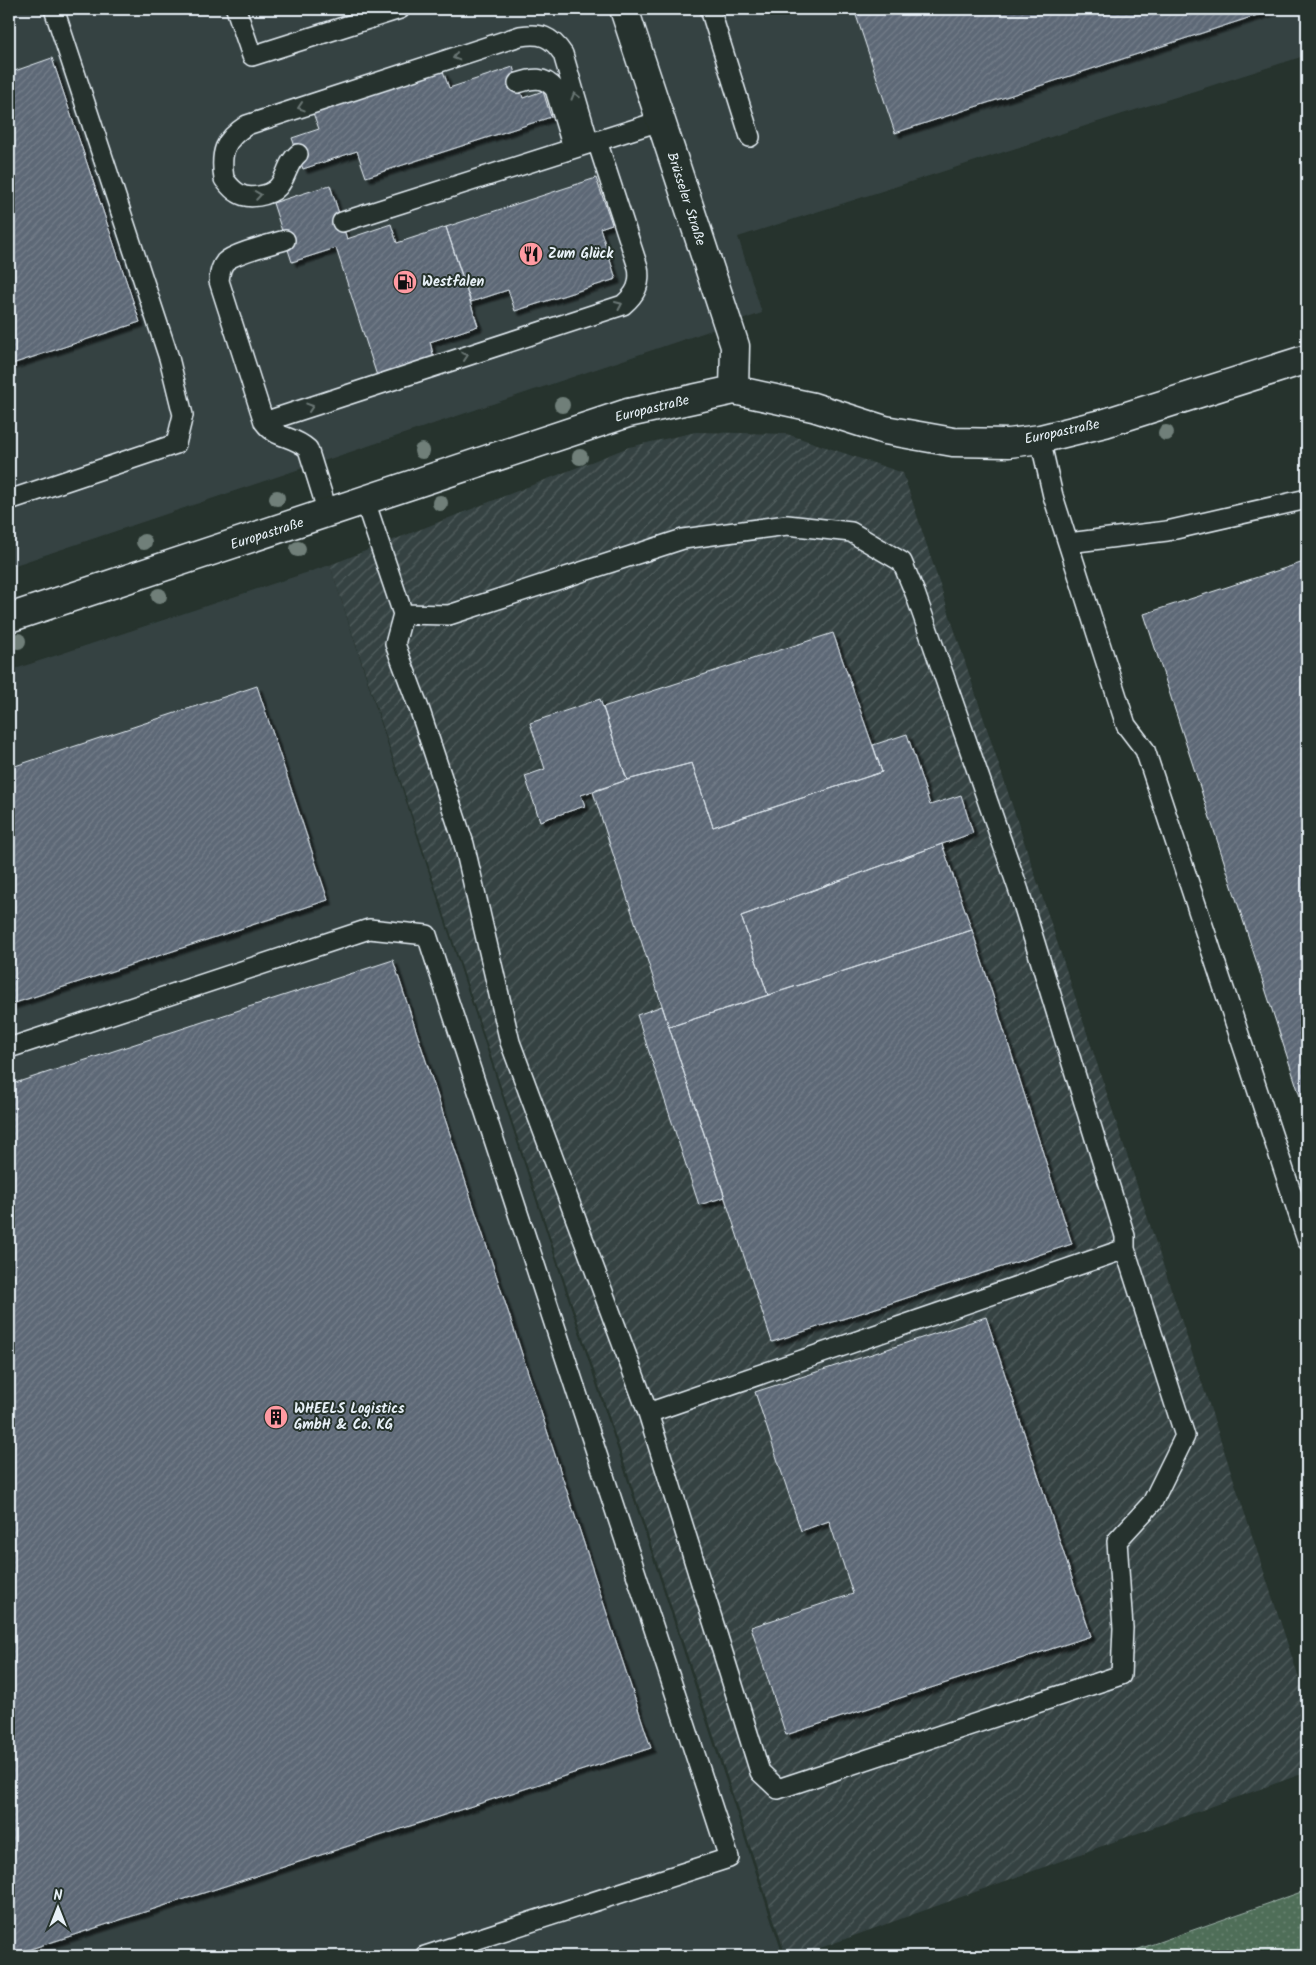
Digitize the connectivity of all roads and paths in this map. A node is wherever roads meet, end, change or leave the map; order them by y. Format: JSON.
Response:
{"nodes":[{"id":1,"x":54,"y":9,"type":"edge"},
{"id":2,"x":236,"y":9,"type":"edge"},
{"id":3,"x":400,"y":9,"type":"edge"},
{"id":4,"x":624,"y":9,"type":"edge"},
{"id":5,"x":710,"y":9,"type":"edge"},
{"id":6,"x":518,"y":83,"type":"dead end"},
{"id":7,"x":660,"y":121,"type":"junction"},
{"id":8,"x":750,"y":137,"type":"dead end"},
{"id":9,"x":586,"y":144,"type":"junction"},
{"id":10,"x":298,"y":154,"type":"dead end"},
{"id":11,"x":342,"y":222,"type":"dead end"},
{"id":12,"x":285,"y":240,"type":"dead end"},
{"id":13,"x":1307,"y":359,"type":"edge"},
{"id":14,"x":734,"y":390,"type":"junction"},
{"id":15,"x":264,"y":422,"type":"junction"},
{"id":16,"x":1040,"y":439,"type":"junction"},
{"id":17,"x":1307,"y":499,"type":"edge"},
{"id":18,"x":9,"y":500,"type":"edge"},
{"id":19,"x":365,"y":502,"type":"junction"},
{"id":20,"x":328,"y":513,"type":"junction"},
{"id":21,"x":1068,"y":543,"type":"junction"},
{"id":22,"x":403,"y":614,"type":"junction"},
{"id":23,"x":9,"y":618,"type":"edge"},
{"id":24,"x":9,"y":1048,"type":"edge"},
{"id":25,"x":1307,"y":1240,"type":"edge"},
{"id":26,"x":1125,"y":1249,"type":"junction"},
{"id":27,"x":648,"y":1413,"type":"junction"},
{"id":28,"x":425,"y":1956,"type":"edge"}],
"edges":[{"from":1,"to":18,"type":"lane"},
{"from":2,"to":3,"type":"lane"},
{"from":4,"to":7,"type":"street","name":"Brüsseler Straße"},
{"from":5,"to":8,"type":"lane"},
{"from":6,"to":9,"type":"lane"},
{"from":7,"to":9,"type":"lane"},
{"from":7,"to":14,"type":"street","name":"Brüsseler Straße"},
{"from":9,"to":10,"type":"lane","one_way":true},
{"from":9,"to":11,"type":"lane"},
{"from":15,"to":9,"type":"lane","one_way":true},
{"from":12,"to":15,"type":"lane"},
{"from":13,"to":16,"type":"street","name":"Europastraße"},
{"from":14,"to":16,"type":"street","name":"Europastraße"},
{"from":14,"to":19,"type":"street","name":"Europastraße"},
{"from":15,"to":20,"type":"lane"},
{"from":16,"to":21,"type":"lane"},
{"from":17,"to":21,"type":"lane"},
{"from":19,"to":20,"type":"street","name":"Europastraße"},
{"from":19,"to":22,"type":"lane"},
{"from":20,"to":23,"type":"street","name":"Europastraße"},
{"from":21,"to":25,"type":"lane"},
{"from":22,"to":26,"type":"lane"},
{"from":22,"to":27,"type":"lane"},
{"from":24,"to":28,"type":"lane"},
{"from":26,"to":27,"type":"lane"},
{"from":26,"to":27,"type":"lane"}]}
